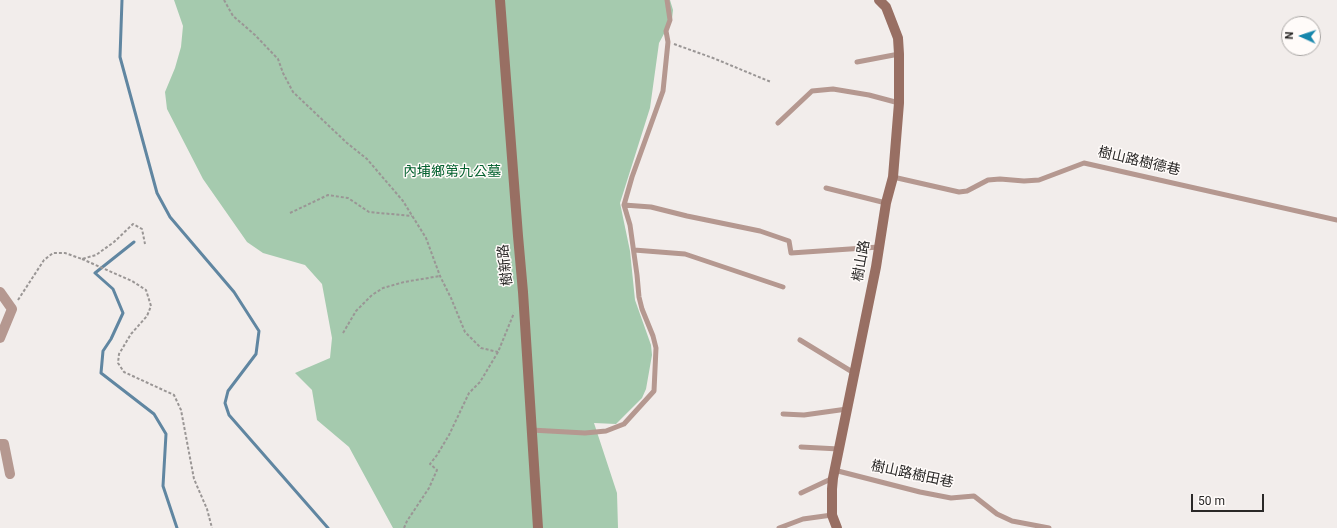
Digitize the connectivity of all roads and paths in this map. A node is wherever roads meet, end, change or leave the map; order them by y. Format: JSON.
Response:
{"nodes":[{"id":1,"x":224,"y":0,"type":"edge"},
{"id":2,"x":500,"y":0,"type":"edge"},
{"id":3,"x":667,"y":0,"type":"edge"},
{"id":4,"x":879,"y":0,"type":"edge"},
{"id":5,"x":668,"y":42,"type":"junction"},
{"id":6,"x":899,"y":54,"type":"junction"},
{"id":7,"x":857,"y":62,"type":"dead end"},
{"id":8,"x":771,"y":82,"type":"dead end"},
{"id":9,"x":899,"y":103,"type":"junction"},
{"id":10,"x":778,"y":123,"type":"dead end"},
{"id":11,"x":893,"y":177,"type":"junction"},
{"id":12,"x":826,"y":188,"type":"dead end"},
{"id":13,"x":886,"y":203,"type":"junction"},
{"id":14,"x":624,"y":205,"type":"junction"},
{"id":15,"x":290,"y":213,"type":"dead end"},
{"id":16,"x":412,"y":216,"type":"junction"},
{"id":17,"x":1337,"y":220,"type":"edge"},
{"id":18,"x":146,"y":244,"type":"dead end"},
{"id":19,"x":879,"y":247,"type":"junction"},
{"id":20,"x":634,"y":250,"type":"junction"},
{"id":21,"x":82,"y":259,"type":"junction"},
{"id":22,"x":440,"y":276,"type":"junction"},
{"id":23,"x":783,"y":287,"type":"dead end"},
{"id":24,"x":0,"y":292,"type":"edge"},
{"id":25,"x":12,"y":309,"type":"junction"},
{"id":26,"x":515,"y":312,"type":"dead end"},
{"id":27,"x":344,"y":333,"type":"dead end"},
{"id":28,"x":0,"y":338,"type":"edge"},
{"id":29,"x":800,"y":340,"type":"dead end"},
{"id":30,"x":498,"y":352,"type":"junction"},
{"id":31,"x":854,"y":373,"type":"junction"},
{"id":32,"x":847,"y":409,"type":"junction"},
{"id":33,"x":783,"y":414,"type":"dead end"},
{"id":34,"x":531,"y":430,"type":"junction"},
{"id":35,"x":0,"y":444,"type":"edge"},
{"id":36,"x":801,"y":447,"type":"dead end"},
{"id":37,"x":839,"y":449,"type":"junction"},
{"id":38,"x":10,"y":474,"type":"dead end"},
{"id":39,"x":834,"y":474,"type":"junction"},
{"id":40,"x":801,"y":493,"type":"dead end"},
{"id":41,"x":832,"y":515,"type":"junction"},
{"id":42,"x":212,"y":528,"type":"edge"},
{"id":43,"x":404,"y":528,"type":"edge"},
{"id":44,"x":538,"y":528,"type":"edge"},
{"id":45,"x":779,"y":528,"type":"edge"},
{"id":46,"x":837,"y":528,"type":"edge"},
{"id":47,"x":1049,"y":528,"type":"edge"}],
"edges":[{"from":1,"to":16,"type":"path"},
{"from":2,"to":34,"type":"street","name":"樹新路"},
{"from":3,"to":5,"type":"lane"},
{"from":4,"to":6,"type":"street","name":"樹山路"},
{"from":5,"to":8,"type":"path"},
{"from":5,"to":14,"type":"lane"},
{"from":6,"to":7,"type":"lane"},
{"from":6,"to":9,"type":"street","name":"樹山路"},
{"from":9,"to":10,"type":"lane"},
{"from":9,"to":11,"type":"street","name":"樹山路"},
{"from":11,"to":13,"type":"street","name":"樹山路"},
{"from":11,"to":17,"type":"lane","name":"樹山路樹德巷"},
{"from":12,"to":13,"type":"lane"},
{"from":13,"to":19,"type":"street","name":"樹山路"},
{"from":14,"to":19,"type":"lane"},
{"from":14,"to":20,"type":"lane"},
{"from":15,"to":16,"type":"path"},
{"from":16,"to":22,"type":"path"},
{"from":18,"to":21,"type":"path"},
{"from":19,"to":31,"type":"street","name":"樹山路"},
{"from":20,"to":23,"type":"lane"},
{"from":20,"to":34,"type":"lane"},
{"from":21,"to":25,"type":"path"},
{"from":21,"to":42,"type":"path"},
{"from":22,"to":27,"type":"path"},
{"from":22,"to":30,"type":"path"},
{"from":24,"to":25,"type":"street"},
{"from":25,"to":28,"type":"street"},
{"from":26,"to":30,"type":"path"},
{"from":29,"to":31,"type":"lane"},
{"from":30,"to":43,"type":"path"},
{"from":31,"to":32,"type":"street","name":"樹山路"},
{"from":32,"to":33,"type":"lane"},
{"from":32,"to":37,"type":"street","name":"樹山路"},
{"from":34,"to":44,"type":"street","name":"樹新路"},
{"from":35,"to":38,"type":"street"},
{"from":36,"to":37,"type":"lane"},
{"from":37,"to":39,"type":"street","name":"樹山路"},
{"from":39,"to":40,"type":"lane"},
{"from":39,"to":41,"type":"street","name":"樹山路"},
{"from":39,"to":47,"type":"lane","name":"樹山路樹田巷"},
{"from":41,"to":45,"type":"lane"},
{"from":41,"to":46,"type":"street","name":"樹山路"}]}
